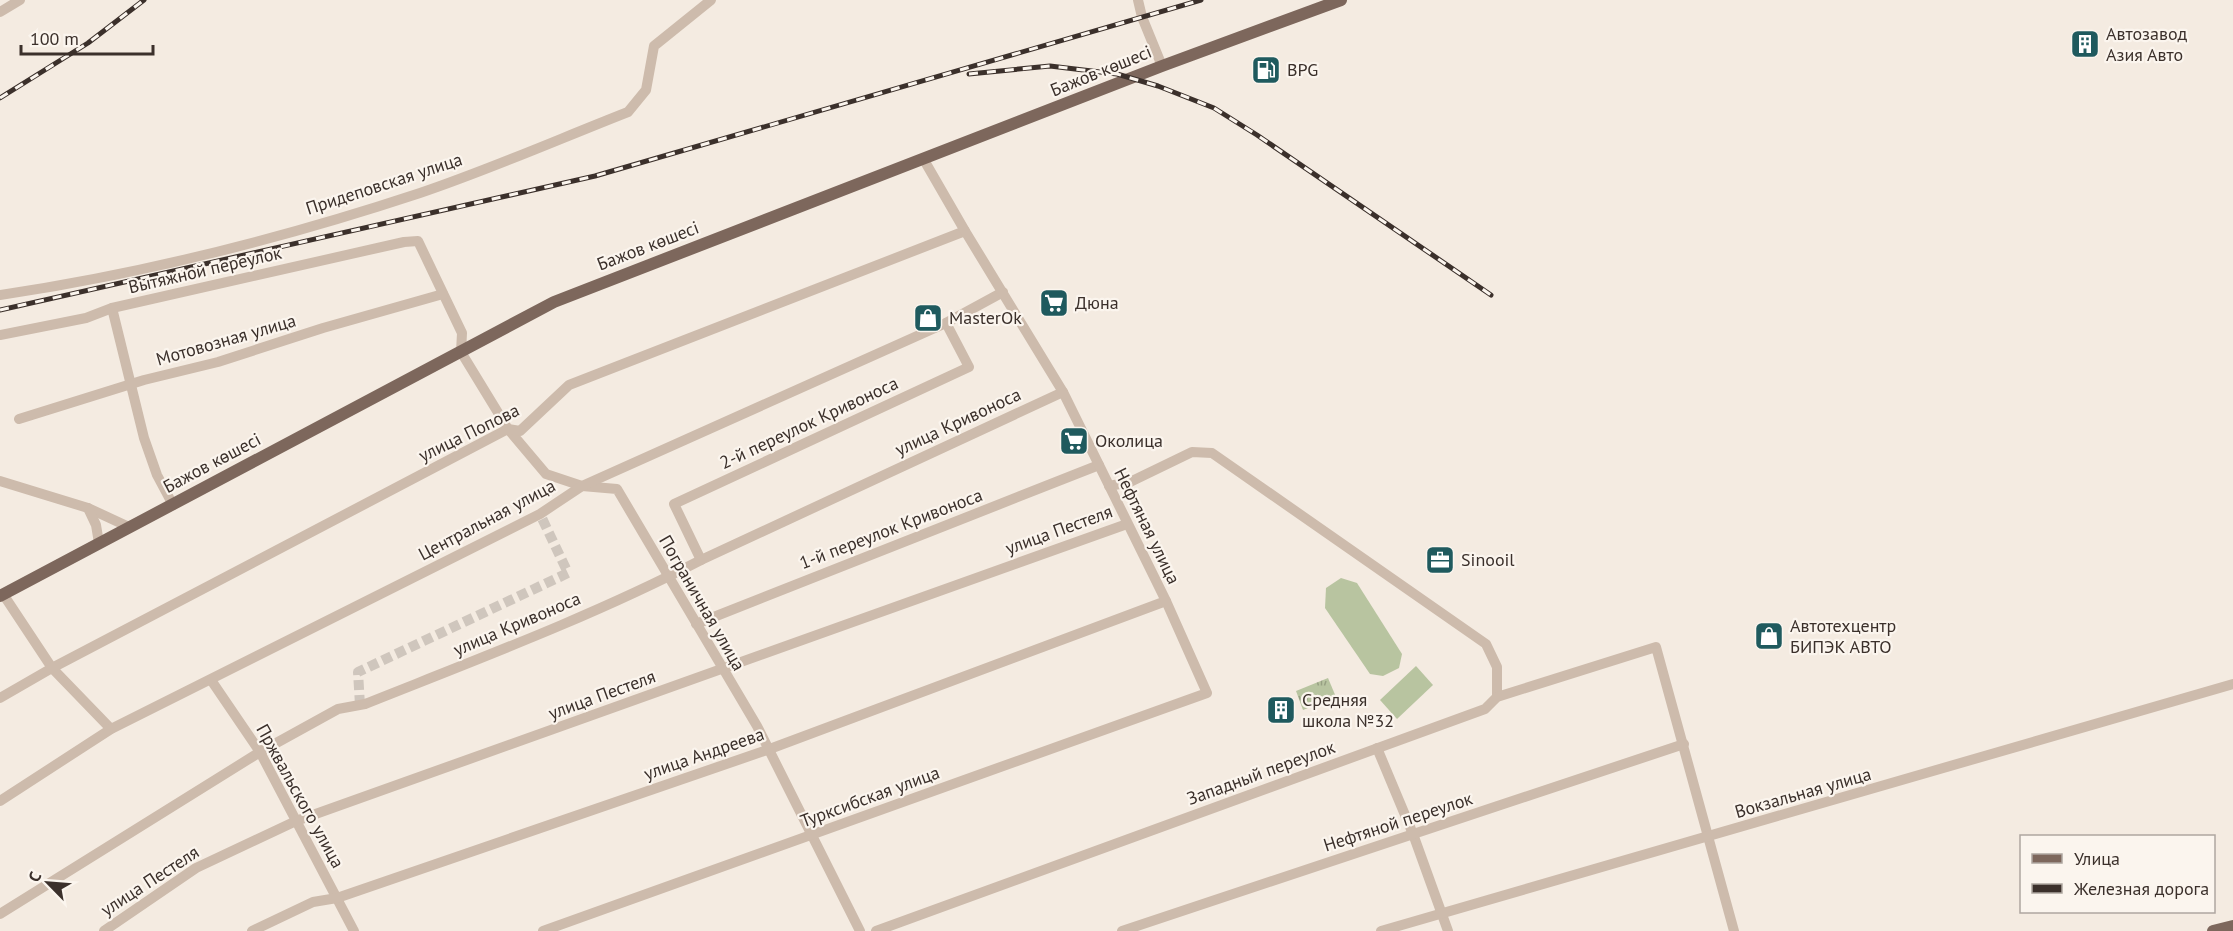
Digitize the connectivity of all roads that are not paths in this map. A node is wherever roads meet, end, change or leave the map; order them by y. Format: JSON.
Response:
{"nodes":[{"id":1,"x":20,"y":0,"type":"edge"},
{"id":2,"x":711,"y":0,"type":"edge"},
{"id":3,"x":1138,"y":0,"type":"edge"},
{"id":4,"x":1341,"y":0,"type":"edge"},
{"id":5,"x":0,"y":12,"type":"edge"},
{"id":6,"x":1162,"y":66,"type":"junction"},
{"id":7,"x":924,"y":160,"type":"junction"},
{"id":8,"x":964,"y":231,"type":"junction"},
{"id":9,"x":1003,"y":292,"type":"junction"},
{"id":10,"x":443,"y":294,"type":"junction"},
{"id":11,"x":0,"y":295,"type":"edge"},
{"id":12,"x":112,"y":308,"type":"junction"},
{"id":13,"x":946,"y":322,"type":"junction"},
{"id":14,"x":0,"y":335,"type":"edge"},
{"id":15,"x":460,"y":352,"type":"junction"},
{"id":16,"x":132,"y":384,"type":"junction"},
{"id":17,"x":1064,"y":392,"type":"junction"},
{"id":18,"x":19,"y":419,"type":"dead end"},
{"id":19,"x":508,"y":429,"type":"junction"},
{"id":20,"x":1099,"y":465,"type":"junction"},
{"id":21,"x":0,"y":482,"type":"edge"},
{"id":22,"x":582,"y":486,"type":"junction"},
{"id":23,"x":1109,"y":486,"type":"junction"},
{"id":24,"x":172,"y":505,"type":"junction"},
{"id":25,"x":88,"y":508,"type":"junction"},
{"id":26,"x":107,"y":517,"type":"junction"},
{"id":27,"x":1126,"y":524,"type":"junction"},
{"id":28,"x":96,"y":525,"type":"junction"},
{"id":29,"x":129,"y":527,"type":"junction"},
{"id":30,"x":99,"y":543,"type":"junction"},
{"id":31,"x":700,"y":560,"type":"junction"},
{"id":32,"x":668,"y":577,"type":"junction"},
{"id":33,"x":2,"y":595,"type":"edge"},
{"id":34,"x":1166,"y":601,"type":"junction"},
{"id":35,"x":696,"y":624,"type":"junction"},
{"id":36,"x":52,"y":668,"type":"junction"},
{"id":37,"x":722,"y":670,"type":"junction"},
{"id":38,"x":211,"y":680,"type":"junction"},
{"id":39,"x":2233,"y":684,"type":"edge"},
{"id":40,"x":1207,"y":693,"type":"joint"},
{"id":41,"x":1497,"y":697,"type":"junction"},
{"id":42,"x":0,"y":698,"type":"edge"},
{"id":43,"x":111,"y":729,"type":"junction"},
{"id":44,"x":1684,"y":744,"type":"junction"},
{"id":45,"x":1377,"y":748,"type":"junction"},
{"id":46,"x":767,"y":750,"type":"junction"},
{"id":47,"x":260,"y":752,"type":"junction"},
{"id":48,"x":0,"y":801,"type":"edge"},
{"id":49,"x":296,"y":822,"type":"junction"},
{"id":50,"x":1413,"y":834,"type":"junction"},
{"id":51,"x":813,"y":836,"type":"junction"},
{"id":52,"x":1708,"y":838,"type":"junction"},
{"id":53,"x":337,"y":898,"type":"junction"},
{"id":54,"x":0,"y":914,"type":"edge"},
{"id":55,"x":1441,"y":915,"type":"junction"},
{"id":56,"x":2233,"y":926,"type":"edge"},
{"id":57,"x":104,"y":931,"type":"edge"},
{"id":58,"x":252,"y":931,"type":"edge"},
{"id":59,"x":354,"y":931,"type":"edge"},
{"id":60,"x":543,"y":931,"type":"edge"},
{"id":61,"x":860,"y":931,"type":"edge"},
{"id":62,"x":876,"y":931,"type":"edge"},
{"id":63,"x":1122,"y":931,"type":"edge"},
{"id":64,"x":1381,"y":931,"type":"edge"},
{"id":65,"x":1448,"y":931,"type":"edge"},
{"id":66,"x":1734,"y":931,"type":"edge"},
{"id":67,"x":2213,"y":931,"type":"edge"}],
"edges":[{"from":1,"to":5,"type":"street"},
{"from":2,"to":11,"type":"street","name":"Придеповская улица"},
{"from":3,"to":6,"type":"street"},
{"from":4,"to":6,"type":"main road","name":"Бажов көшесі"},
{"from":6,"to":7,"type":"main road","name":"Бажов көшесі"},
{"from":7,"to":8,"type":"street","name":"Нефтяная улица"},
{"from":7,"to":15,"type":"main road","name":"Бажов көшесі"},
{"from":8,"to":9,"type":"street","name":"Нефтяная улица"},
{"from":8,"to":19,"type":"street","name":"улица Попова"},
{"from":9,"to":13,"type":"street","name":"Центральная улица"},
{"from":9,"to":17,"type":"street","name":"Нефтяная улица"},
{"from":10,"to":12,"type":"street","name":"Вытяжной переулок"},
{"from":10,"to":15,"type":"street"},
{"from":10,"to":16,"type":"street","name":"Мотовозная улица"},
{"from":12,"to":14,"type":"street","name":"Вытяжной переулок"},
{"from":12,"to":16,"type":"street"},
{"from":13,"to":22,"type":"street","name":"Центральная улица"},
{"from":13,"to":31,"type":"street","name":"2-й переулок Кривоноса"},
{"from":15,"to":19,"type":"street","name":"Пограничная улица"},
{"from":15,"to":24,"type":"main road","name":"Бажов көшесі"},
{"from":16,"to":18,"type":"street","name":"Мотовозная улица"},
{"from":16,"to":24,"type":"street"},
{"from":17,"to":20,"type":"street","name":"Нефтяная улица"},
{"from":17,"to":31,"type":"street","name":"улица Кривоноса"},
{"from":19,"to":22,"type":"street","name":"Пограничная улица"},
{"from":19,"to":36,"type":"street","name":"улица Попова"},
{"from":20,"to":23,"type":"street","name":"Нефтяная улица"},
{"from":20,"to":35,"type":"street","name":"1-й переулок Кривоноса"},
{"from":21,"to":25,"type":"street"},
{"from":22,"to":32,"type":"street","name":"Пограничная улица"},
{"from":22,"to":38,"type":"street","name":"Центральная улица"},
{"from":23,"to":27,"type":"street","name":"Нефтяная улица"},
{"from":23,"to":41,"type":"street"},
{"from":24,"to":29,"type":"main road","name":"Бажов көшесі"},
{"from":25,"to":26,"type":"street"},
{"from":25,"to":28,"type":"street"},
{"from":26,"to":28,"type":"street"},
{"from":26,"to":29,"type":"street"},
{"from":27,"to":34,"type":"street","name":"Нефтяная улица"},
{"from":27,"to":37,"type":"street","name":"улица Пестеля"},
{"from":28,"to":30,"type":"street"},
{"from":29,"to":30,"type":"main road","name":"Бажов көшесі"},
{"from":30,"to":33,"type":"main road","name":"Бажов көшесі"},
{"from":31,"to":32,"type":"street","name":"улица Кривоноса"},
{"from":32,"to":35,"type":"street","name":"Пограничная улица"},
{"from":32,"to":47,"type":"street","name":"улица Кривоноса"},
{"from":33,"to":36,"type":"street"},
{"from":34,"to":40,"type":"street","name":"Нефтяная улица"},
{"from":34,"to":46,"type":"street","name":"улица Андреева"},
{"from":35,"to":37,"type":"street","name":"Пограничная улица"},
{"from":36,"to":42,"type":"street","name":"улица Попова"},
{"from":36,"to":43,"type":"street"},
{"from":37,"to":46,"type":"street","name":"Пограничная улица"},
{"from":37,"to":49,"type":"street","name":"улица Пестеля"},
{"from":38,"to":43,"type":"street","name":"Центральная улица"},
{"from":38,"to":47,"type":"street","name":"Пржвальского улица"},
{"from":39,"to":52,"type":"street","name":"Вокзальная улица"},
{"from":40,"to":51,"type":"street","name":"Турксибская улица"},
{"from":41,"to":44,"type":"street","name":"Западный переулок"},
{"from":41,"to":45,"type":"street","name":"Западный переулок"},
{"from":43,"to":48,"type":"street","name":"Центральная улица"},
{"from":44,"to":50,"type":"street","name":"Нефтяной переулок"},
{"from":44,"to":52,"type":"street"},
{"from":45,"to":50,"type":"street"},
{"from":45,"to":62,"type":"street","name":"Западный переулок"},
{"from":46,"to":51,"type":"street","name":"Пограничная улица"},
{"from":46,"to":53,"type":"street","name":"улица Андреева"},
{"from":47,"to":49,"type":"street","name":"Пржвальского улица"},
{"from":47,"to":54,"type":"street","name":"улица Кривоноса"},
{"from":49,"to":53,"type":"street","name":"Пржвальского улица"},
{"from":49,"to":57,"type":"street","name":"улица Пестеля"},
{"from":50,"to":55,"type":"street"},
{"from":50,"to":63,"type":"street","name":"Нефтяной переулок"},
{"from":51,"to":60,"type":"street","name":"Турксибская улица"},
{"from":51,"to":61,"type":"street","name":"Пограничная улица"},
{"from":52,"to":55,"type":"street","name":"Вокзальная улица"},
{"from":52,"to":66,"type":"street"},
{"from":53,"to":58,"type":"street","name":"улица Андреева"},
{"from":53,"to":59,"type":"street","name":"Пржвальского улица"},
{"from":55,"to":64,"type":"street","name":"Вокзальная улица"},
{"from":55,"to":65,"type":"street"},
{"from":56,"to":67,"type":"main road"}]}
